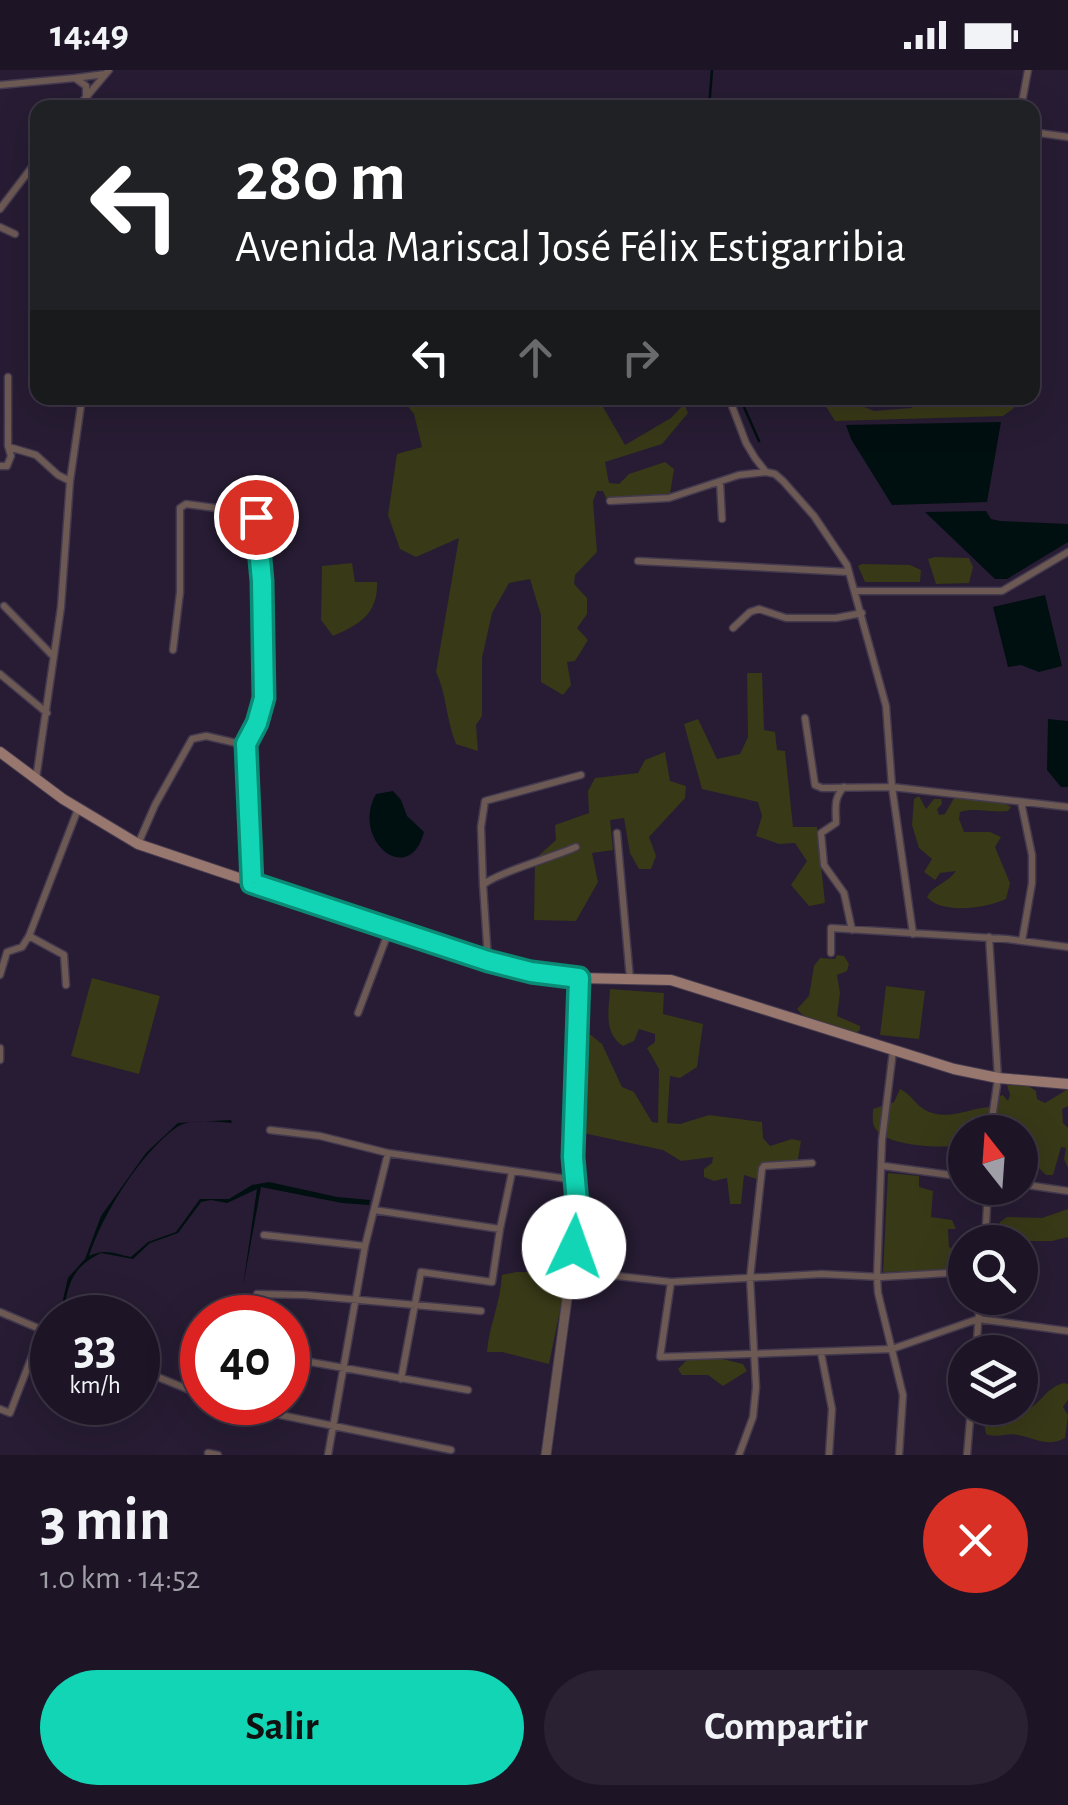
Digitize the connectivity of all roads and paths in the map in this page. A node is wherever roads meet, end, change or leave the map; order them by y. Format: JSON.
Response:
{"nodes":[{"id":1,"x":1028,"y":70,"type":"edge"},
{"id":2,"x":107,"y":72,"type":"edge"},
{"id":3,"x":75,"y":78,"type":"junction"},
{"id":4,"x":0,"y":86,"type":"edge"},
{"id":5,"x":86,"y":95,"type":"junction"},
{"id":6,"x":83,"y":100,"type":"edge"},
{"id":7,"x":1022,"y":100,"type":"edge"},
{"id":8,"x":1040,"y":133,"type":"edge"},
{"id":9,"x":1068,"y":137,"type":"edge"},
{"id":10,"x":30,"y":170,"type":"edge"},
{"id":11,"x":0,"y":209,"type":"edge"},
{"id":12,"x":0,"y":227,"type":"edge"},
{"id":13,"x":15,"y":234,"type":"dead end"},
{"id":14,"x":8,"y":377,"type":"dead end"},
{"id":15,"x":81,"y":405,"type":"edge"},
{"id":16,"x":732,"y":405,"type":"edge"},
{"id":17,"x":8,"y":446,"type":"junction"},
{"id":18,"x":0,"y":466,"type":"edge"},
{"id":19,"x":766,"y":472,"type":"junction"},
{"id":20,"x":70,"y":481,"type":"junction"},
{"id":21,"x":720,"y":482,"type":"junction"},
{"id":22,"x":610,"y":501,"type":"dead end"},
{"id":23,"x":722,"y":519,"type":"dead end"},
{"id":24,"x":1068,"y":552,"type":"edge"},
{"id":25,"x":638,"y":561,"type":"dead end"},
{"id":26,"x":849,"y":572,"type":"junction"},
{"id":27,"x":856,"y":591,"type":"junction"},
{"id":28,"x":4,"y":606,"type":"dead end"},
{"id":29,"x":862,"y":613,"type":"junction"},
{"id":30,"x":733,"y":628,"type":"dead end"},
{"id":31,"x":172,"y":650,"type":"dead end"},
{"id":32,"x":54,"y":657,"type":"junction"},
{"id":33,"x":0,"y":674,"type":"edge"},
{"id":34,"x":47,"y":713,"type":"junction"},
{"id":35,"x":805,"y":718,"type":"dead end"},
{"id":36,"x":246,"y":744,"type":"junction"},
{"id":37,"x":0,"y":752,"type":"edge"},
{"id":38,"x":581,"y":775,"type":"dead end"},
{"id":39,"x":36,"y":780,"type":"junction"},
{"id":40,"x":844,"y":786,"type":"junction"},
{"id":41,"x":892,"y":786,"type":"junction"},
{"id":42,"x":1021,"y":802,"type":"junction"},
{"id":43,"x":1068,"y":807,"type":"edge"},
{"id":44,"x":78,"y":809,"type":"junction"},
{"id":45,"x":617,"y":833,"type":"dead end"},
{"id":46,"x":138,"y":844,"type":"junction"},
{"id":47,"x":576,"y":847,"type":"dead end"},
{"id":48,"x":252,"y":883,"type":"junction"},
{"id":49,"x":483,"y":886,"type":"junction"},
{"id":50,"x":390,"y":927,"type":"junction"},
{"id":51,"x":852,"y":930,"type":"junction"},
{"id":52,"x":913,"y":934,"type":"junction"},
{"id":53,"x":29,"y":936,"type":"junction"},
{"id":54,"x":989,"y":937,"type":"junction"},
{"id":55,"x":1022,"y":940,"type":"junction"},
{"id":56,"x":1068,"y":947,"type":"edge"},
{"id":57,"x":831,"y":953,"type":"dead end"},
{"id":58,"x":488,"y":961,"type":"junction"},
{"id":59,"x":0,"y":976,"type":"edge"},
{"id":60,"x":579,"y":978,"type":"junction"},
{"id":61,"x":630,"y":979,"type":"junction"},
{"id":62,"x":66,"y":985,"type":"dead end"},
{"id":63,"x":358,"y":1014,"type":"dead end"},
{"id":64,"x":0,"y":1048,"type":"edge"},
{"id":65,"x":893,"y":1050,"type":"junction"},
{"id":66,"x":0,"y":1060,"type":"edge"},
{"id":67,"x":998,"y":1078,"type":"junction"},
{"id":68,"x":1068,"y":1084,"type":"edge"},
{"id":69,"x":993,"y":1115,"type":"edge"},
{"id":70,"x":270,"y":1130,"type":"dead end"},
{"id":71,"x":388,"y":1152,"type":"junction"},
{"id":72,"x":812,"y":1163,"type":"dead end"},
{"id":73,"x":884,"y":1166,"type":"junction"},
{"id":74,"x":512,"y":1172,"type":"junction"},
{"id":75,"x":948,"y":1175,"type":"edge"},
{"id":76,"x":576,"y":1180,"type":"junction"},
{"id":77,"x":1038,"y":1187,"type":"edge"},
{"id":78,"x":1068,"y":1191,"type":"edge"},
{"id":79,"x":374,"y":1205,"type":"junction"},
{"id":80,"x":501,"y":1224,"type":"junction"},
{"id":81,"x":264,"y":1235,"type":"dead end"},
{"id":82,"x":365,"y":1246,"type":"junction"},
{"id":83,"x":572,"y":1271,"type":"junction"},
{"id":84,"x":948,"y":1273,"type":"edge"},
{"id":85,"x":877,"y":1277,"type":"junction"},
{"id":86,"x":750,"y":1278,"type":"junction"},
{"id":87,"x":671,"y":1282,"type":"junction"},
{"id":88,"x":257,"y":1294,"type":"dead end"},
{"id":89,"x":355,"y":1300,"type":"junction"},
{"id":90,"x":414,"y":1305,"type":"junction"},
{"id":91,"x":481,"y":1311,"type":"dead end"},
{"id":92,"x":0,"y":1312,"type":"edge"},
{"id":93,"x":978,"y":1315,"type":"edge"},
{"id":94,"x":978,"y":1319,"type":"junction"},
{"id":95,"x":30,"y":1325,"type":"edge"},
{"id":96,"x":1068,"y":1331,"type":"edge"},
{"id":97,"x":977,"y":1335,"type":"edge"},
{"id":98,"x":892,"y":1349,"type":"junction"},
{"id":99,"x":821,"y":1353,"type":"junction"},
{"id":100,"x":752,"y":1354,"type":"junction"},
{"id":101,"x":310,"y":1362,"type":"edge"},
{"id":102,"x":344,"y":1368,"type":"junction"},
{"id":103,"x":30,"y":1369,"type":"edge"},
{"id":104,"x":401,"y":1378,"type":"junction"},
{"id":105,"x":468,"y":1390,"type":"dead end"},
{"id":106,"x":0,"y":1409,"type":"edge"},
{"id":107,"x":310,"y":1421,"type":"edge"},
{"id":108,"x":332,"y":1425,"type":"junction"},
{"id":109,"x":970,"y":1425,"type":"edge"},
{"id":110,"x":451,"y":1450,"type":"dead end"},
{"id":111,"x":208,"y":1453,"type":"edge"},
{"id":112,"x":218,"y":1455,"type":"edge"},
{"id":113,"x":328,"y":1455,"type":"edge"},
{"id":114,"x":546,"y":1455,"type":"edge"},
{"id":115,"x":739,"y":1455,"type":"edge"},
{"id":116,"x":829,"y":1455,"type":"edge"},
{"id":117,"x":898,"y":1455,"type":"edge"},
{"id":118,"x":968,"y":1455,"type":"edge"}],
"edges":[{"from":1,"to":7,"type":"street"},
{"from":2,"to":3,"type":"street"},
{"from":2,"to":5,"type":"street"},
{"from":3,"to":4,"type":"street"},
{"from":3,"to":5,"type":"street"},
{"from":5,"to":6,"type":"street"},
{"from":8,"to":9,"type":"street"},
{"from":10,"to":11,"type":"street"},
{"from":12,"to":13,"type":"street"},
{"from":14,"to":17,"type":"street"},
{"from":15,"to":20,"type":"street"},
{"from":16,"to":19,"type":"street"},
{"from":17,"to":18,"type":"street"},
{"from":17,"to":20,"type":"street"},
{"from":19,"to":21,"type":"street"},
{"from":19,"to":26,"type":"street"},
{"from":20,"to":32,"type":"street"},
{"from":21,"to":22,"type":"street"},
{"from":21,"to":23,"type":"street"},
{"from":24,"to":27,"type":"street"},
{"from":25,"to":26,"type":"street"},
{"from":26,"to":27,"type":"street"},
{"from":27,"to":29,"type":"street"},
{"from":28,"to":32,"type":"street"},
{"from":29,"to":30,"type":"street"},
{"from":29,"to":41,"type":"street"},
{"from":31,"to":36,"type":"street"},
{"from":32,"to":34,"type":"street"},
{"from":33,"to":34,"type":"street"},
{"from":34,"to":39,"type":"street"},
{"from":35,"to":40,"type":"street"},
{"from":36,"to":46,"type":"street"},
{"from":36,"to":48,"type":"street"},
{"from":37,"to":39,"type":"main road"},
{"from":38,"to":49,"type":"street"},
{"from":39,"to":44,"type":"main road"},
{"from":40,"to":41,"type":"street"},
{"from":40,"to":51,"type":"street"},
{"from":41,"to":42,"type":"street"},
{"from":41,"to":52,"type":"street"},
{"from":42,"to":43,"type":"street"},
{"from":42,"to":55,"type":"street"},
{"from":44,"to":46,"type":"main road"},
{"from":44,"to":53,"type":"street"},
{"from":45,"to":61,"type":"street"},
{"from":46,"to":48,"type":"main road"},
{"from":47,"to":49,"type":"street"},
{"from":48,"to":50,"type":"main road"},
{"from":49,"to":58,"type":"street"},
{"from":50,"to":58,"type":"main road"},
{"from":50,"to":63,"type":"street"},
{"from":51,"to":52,"type":"street"},
{"from":51,"to":57,"type":"street"},
{"from":52,"to":54,"type":"street"},
{"from":53,"to":59,"type":"street"},
{"from":53,"to":62,"type":"street"},
{"from":54,"to":55,"type":"street"},
{"from":54,"to":67,"type":"street"},
{"from":55,"to":56,"type":"street"},
{"from":58,"to":60,"type":"main road"},
{"from":60,"to":61,"type":"main road"},
{"from":60,"to":76,"type":"street"},
{"from":61,"to":65,"type":"main road"},
{"from":64,"to":66,"type":"street"},
{"from":65,"to":67,"type":"main road"},
{"from":65,"to":73,"type":"street"},
{"from":67,"to":68,"type":"main road"},
{"from":67,"to":69,"type":"street"},
{"from":70,"to":71,"type":"street"},
{"from":71,"to":74,"type":"street"},
{"from":71,"to":79,"type":"street"},
{"from":72,"to":86,"type":"street"},
{"from":73,"to":75,"type":"street"},
{"from":73,"to":85,"type":"street"},
{"from":74,"to":76,"type":"street"},
{"from":74,"to":80,"type":"street"},
{"from":76,"to":83,"type":"street"},
{"from":77,"to":78,"type":"street"},
{"from":79,"to":80,"type":"street"},
{"from":79,"to":82,"type":"street"},
{"from":80,"to":90,"type":"street"},
{"from":81,"to":82,"type":"street"},
{"from":82,"to":89,"type":"street"},
{"from":83,"to":87,"type":"street"},
{"from":83,"to":114,"type":"street"},
{"from":84,"to":85,"type":"street"},
{"from":85,"to":86,"type":"street"},
{"from":85,"to":98,"type":"street"},
{"from":86,"to":87,"type":"street"},
{"from":86,"to":100,"type":"street"},
{"from":87,"to":100,"type":"street"},
{"from":88,"to":89,"type":"street"},
{"from":89,"to":90,"type":"street"},
{"from":89,"to":102,"type":"street"},
{"from":90,"to":91,"type":"street"},
{"from":90,"to":104,"type":"street"},
{"from":92,"to":95,"type":"street"},
{"from":93,"to":94,"type":"street"},
{"from":94,"to":96,"type":"street"},
{"from":94,"to":97,"type":"street"},
{"from":94,"to":98,"type":"street"},
{"from":98,"to":99,"type":"street"},
{"from":98,"to":117,"type":"street"},
{"from":99,"to":100,"type":"street"},
{"from":99,"to":116,"type":"street"},
{"from":100,"to":115,"type":"street"},
{"from":101,"to":102,"type":"street"},
{"from":102,"to":104,"type":"street"},
{"from":102,"to":108,"type":"street"},
{"from":103,"to":106,"type":"street"},
{"from":104,"to":105,"type":"street"},
{"from":107,"to":108,"type":"street"},
{"from":108,"to":110,"type":"street"},
{"from":108,"to":113,"type":"street"},
{"from":109,"to":118,"type":"street"},
{"from":111,"to":112,"type":"street"}]}
